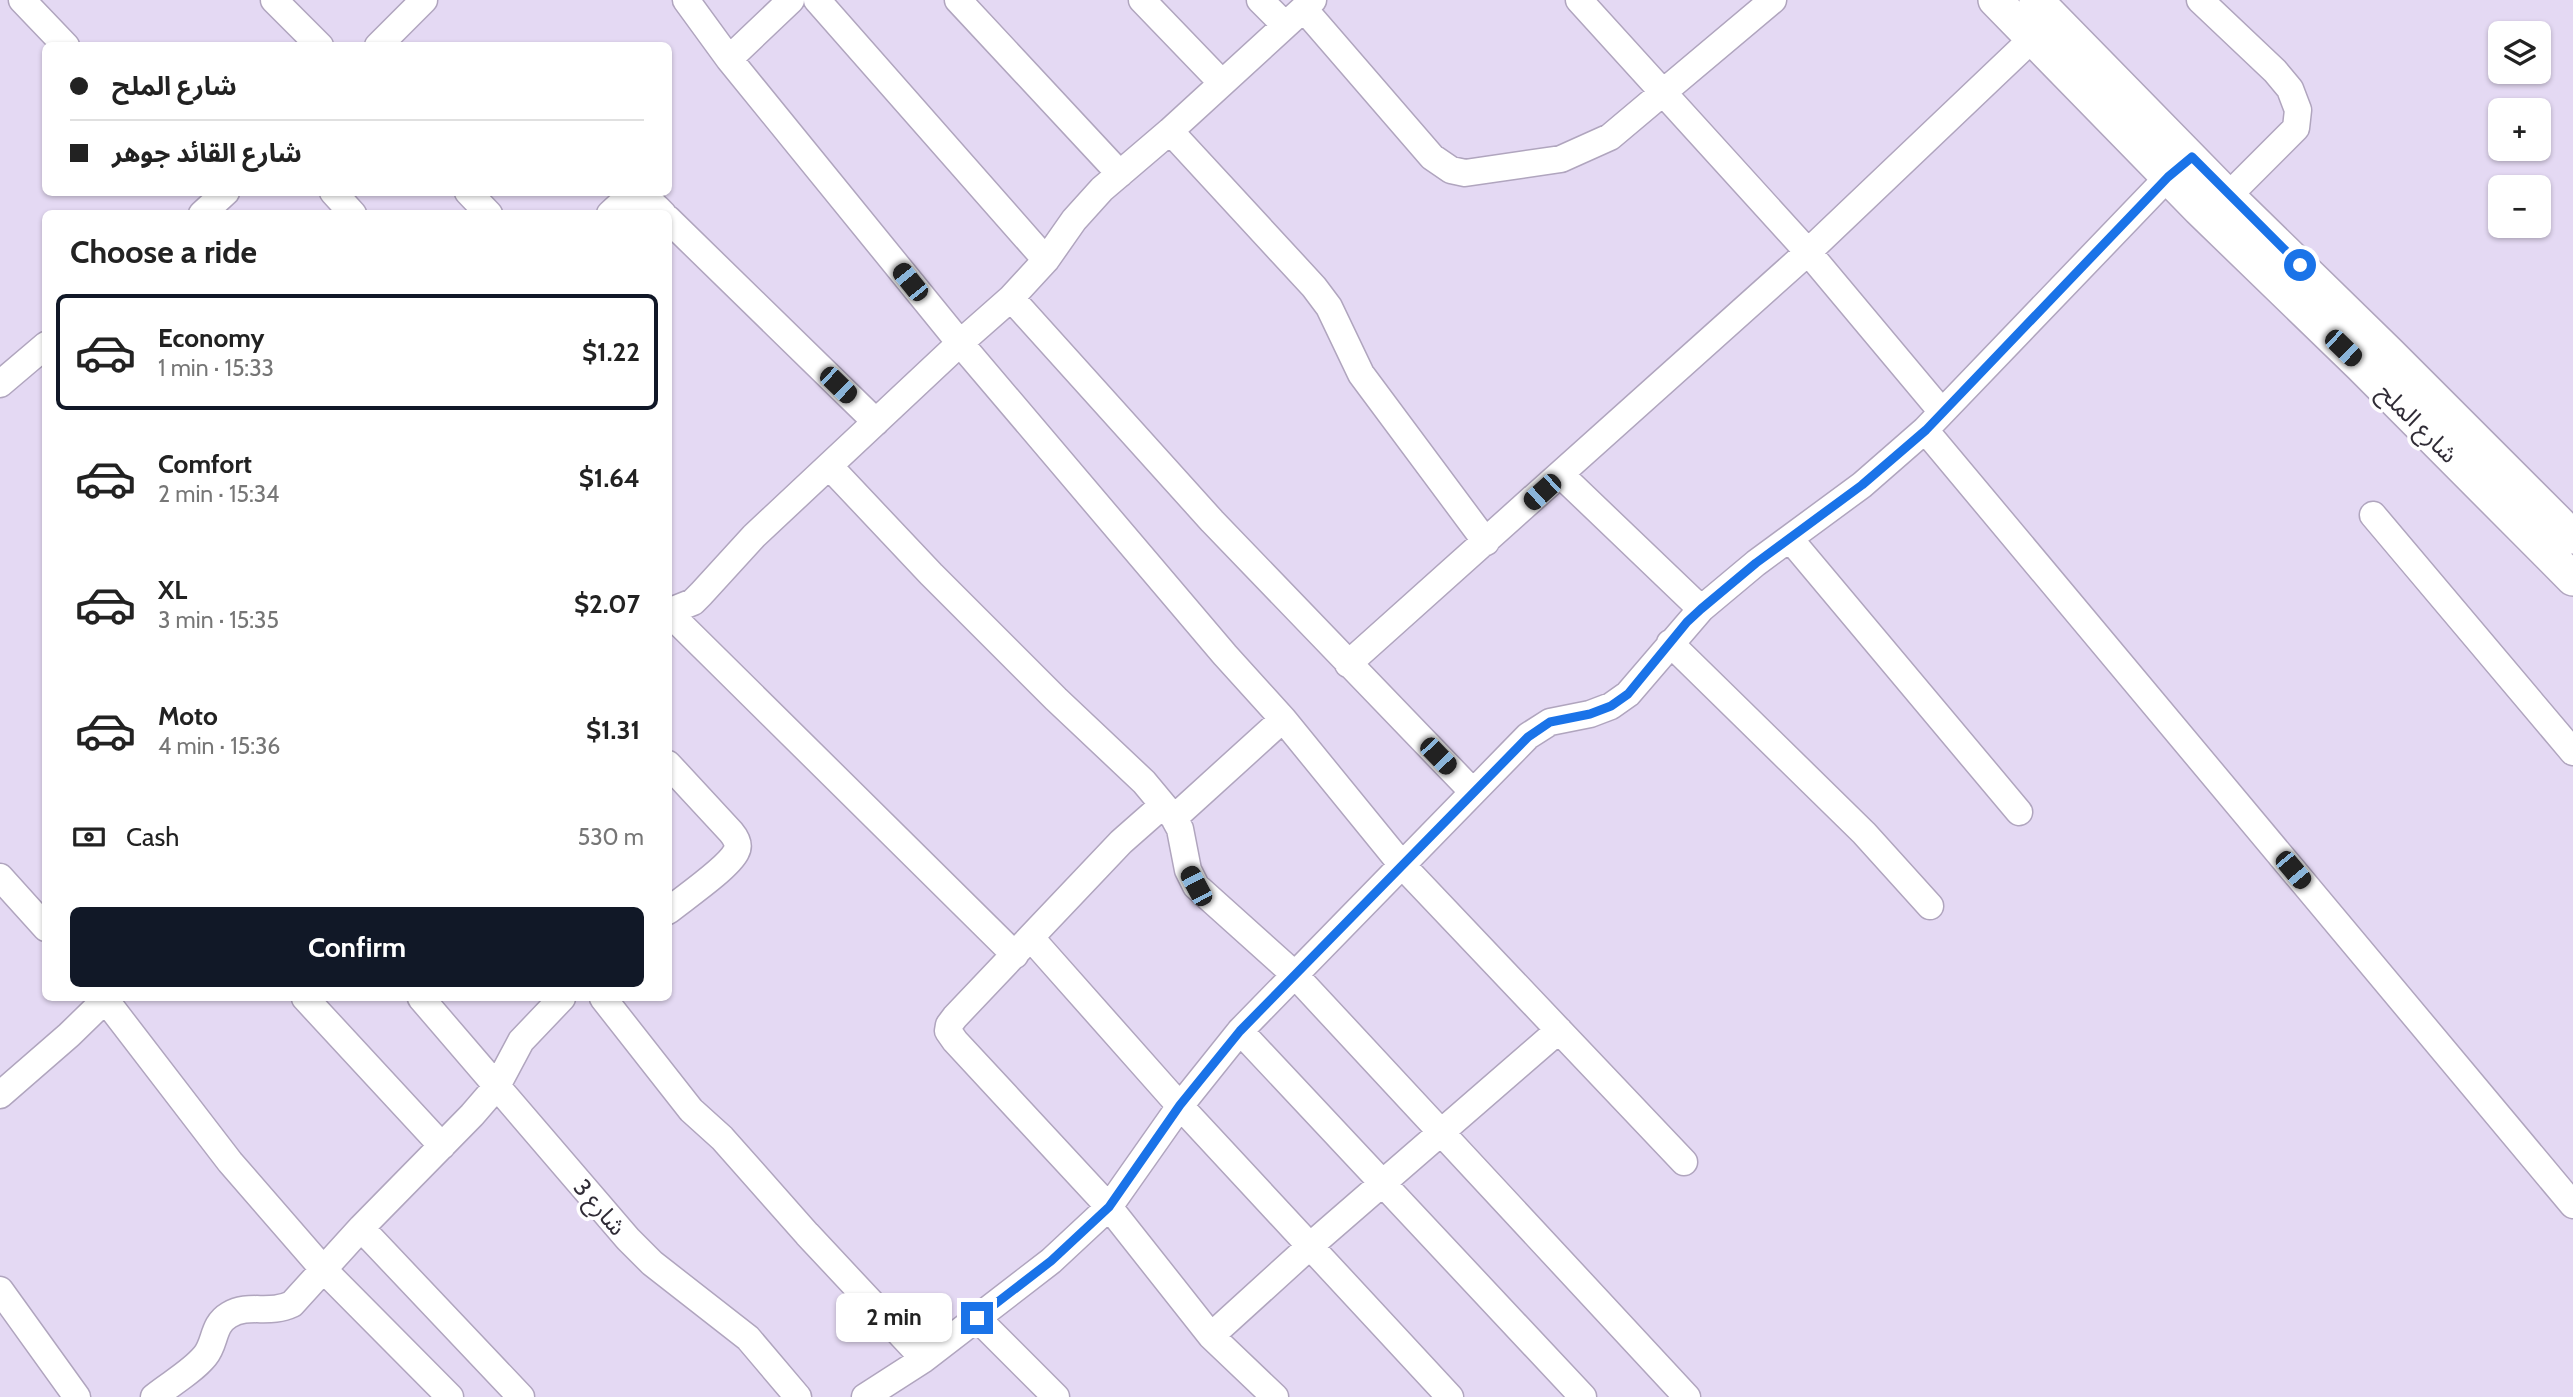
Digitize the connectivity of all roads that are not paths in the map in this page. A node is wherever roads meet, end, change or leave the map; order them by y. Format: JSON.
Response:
{"nodes":[{"id":1,"x":22,"y":0,"type":"edge"},
{"id":2,"x":274,"y":0,"type":"edge"},
{"id":3,"x":686,"y":0,"type":"edge"},
{"id":4,"x":791,"y":0,"type":"edge"},
{"id":5,"x":817,"y":0,"type":"edge"},
{"id":6,"x":958,"y":0,"type":"edge"},
{"id":7,"x":1142,"y":0,"type":"edge"},
{"id":8,"x":1260,"y":0,"type":"edge"},
{"id":9,"x":1579,"y":0,"type":"edge"},
{"id":10,"x":1773,"y":0,"type":"edge"},
{"id":11,"x":1995,"y":0,"type":"edge"},
{"id":12,"x":2036,"y":0,"type":"edge"},
{"id":13,"x":2200,"y":0,"type":"edge"},
{"id":14,"x":422,"y":1,"type":"edge"},
{"id":15,"x":1300,"y":11,"type":"edge"},
{"id":16,"x":2032,"y":38,"type":"junction"},
{"id":17,"x":62,"y":42,"type":"edge"},
{"id":18,"x":316,"y":42,"type":"edge"},
{"id":19,"x":382,"y":42,"type":"edge"},
{"id":20,"x":729,"y":59,"type":"junction"},
{"id":21,"x":1221,"y":82,"type":"junction"},
{"id":22,"x":1664,"y":93,"type":"junction"},
{"id":23,"x":1170,"y":131,"type":"junction"},
{"id":24,"x":2180,"y":167,"type":"junction"},
{"id":25,"x":1120,"y":174,"type":"junction"},
{"id":26,"x":337,"y":196,"type":"edge"},
{"id":27,"x":472,"y":196,"type":"edge"},
{"id":28,"x":637,"y":196,"type":"edge"},
{"id":29,"x":637,"y":196,"type":"edge"},
{"id":30,"x":2228,"y":196,"type":"junction"},
{"id":31,"x":349,"y":210,"type":"edge"},
{"id":32,"x":485,"y":210,"type":"edge"},
{"id":33,"x":614,"y":210,"type":"edge"},
{"id":34,"x":659,"y":210,"type":"edge"},
{"id":35,"x":672,"y":223,"type":"edge"},
{"id":36,"x":1808,"y":252,"type":"junction"},
{"id":37,"x":1046,"y":260,"type":"junction"},
{"id":38,"x":1011,"y":298,"type":"junction"},
{"id":39,"x":960,"y":343,"type":"junction"},
{"id":40,"x":42,"y":348,"type":"edge"},
{"id":41,"x":0,"y":384,"type":"edge"},
{"id":42,"x":1934,"y":421,"type":"junction"},
{"id":43,"x":876,"y":422,"type":"junction"},
{"id":44,"x":830,"y":467,"type":"junction"},
{"id":45,"x":1561,"y":475,"type":"junction"},
{"id":46,"x":2373,"y":515,"type":"dead end"},
{"id":47,"x":2573,"y":537,"type":"edge"},
{"id":48,"x":1790,"y":539,"type":"junction"},
{"id":49,"x":1486,"y":542,"type":"junction"},
{"id":50,"x":2573,"y":579,"type":"edge"},
{"id":51,"x":1701,"y":609,"type":"junction"},
{"id":52,"x":672,"y":610,"type":"edge"},
{"id":53,"x":672,"y":616,"type":"edge"},
{"id":54,"x":1670,"y":643,"type":"junction"},
{"id":55,"x":1348,"y":664,"type":"junction"},
{"id":56,"x":1283,"y":719,"type":"junction"},
{"id":57,"x":2573,"y":752,"type":"edge"},
{"id":58,"x":672,"y":768,"type":"edge"},
{"id":59,"x":1474,"y":792,"type":"junction"},
{"id":60,"x":1168,"y":812,"type":"junction"},
{"id":61,"x":2019,"y":812,"type":"dead end"},
{"id":62,"x":1402,"y":865,"type":"junction"},
{"id":63,"x":0,"y":877,"type":"edge"},
{"id":64,"x":1930,"y":906,"type":"dead end"},
{"id":65,"x":672,"y":908,"type":"edge"},
{"id":66,"x":42,"y":924,"type":"edge"},
{"id":67,"x":1023,"y":947,"type":"junction"},
{"id":68,"x":1294,"y":974,"type":"junction"},
{"id":69,"x":103,"y":1001,"type":"edge"},
{"id":70,"x":108,"y":1001,"type":"edge"},
{"id":71,"x":308,"y":1001,"type":"edge"},
{"id":72,"x":424,"y":1001,"type":"edge"},
{"id":73,"x":559,"y":1001,"type":"edge"},
{"id":74,"x":605,"y":1001,"type":"edge"},
{"id":75,"x":1559,"y":1030,"type":"junction"},
{"id":76,"x":1240,"y":1031,"type":"junction"},
{"id":77,"x":497,"y":1086,"type":"junction"},
{"id":78,"x":0,"y":1095,"type":"edge"},
{"id":79,"x":1180,"y":1105,"type":"junction"},
{"id":80,"x":1441,"y":1132,"type":"junction"},
{"id":81,"x":442,"y":1146,"type":"junction"},
{"id":82,"x":1684,"y":1162,"type":"dead end"},
{"id":83,"x":1381,"y":1183,"type":"junction"},
{"id":84,"x":2573,"y":1205,"type":"edge"},
{"id":85,"x":1109,"y":1207,"type":"junction"},
{"id":86,"x":360,"y":1228,"type":"junction"},
{"id":87,"x":1310,"y":1246,"type":"junction"},
{"id":88,"x":323,"y":1269,"type":"junction"},
{"id":89,"x":0,"y":1290,"type":"edge"},
{"id":90,"x":977,"y":1318,"type":"junction"},
{"id":91,"x":1211,"y":1336,"type":"junction"},
{"id":92,"x":924,"y":1359,"type":"junction"},
{"id":93,"x":77,"y":1397,"type":"edge"},
{"id":94,"x":154,"y":1397,"type":"edge"},
{"id":95,"x":450,"y":1397,"type":"edge"},
{"id":96,"x":521,"y":1397,"type":"edge"},
{"id":97,"x":798,"y":1397,"type":"edge"},
{"id":98,"x":865,"y":1397,"type":"edge"},
{"id":99,"x":1056,"y":1397,"type":"edge"},
{"id":100,"x":1275,"y":1397,"type":"edge"},
{"id":101,"x":1450,"y":1397,"type":"edge"},
{"id":102,"x":1583,"y":1397,"type":"edge"},
{"id":103,"x":1687,"y":1397,"type":"edge"}],
"edges":[{"from":1,"to":17,"type":"street"},
{"from":2,"to":18,"type":"street"},
{"from":3,"to":20,"type":"street"},
{"from":4,"to":20,"type":"street"},
{"from":5,"to":37,"type":"street"},
{"from":6,"to":25,"type":"street"},
{"from":7,"to":21,"type":"street"},
{"from":8,"to":15,"type":"street"},
{"from":9,"to":22,"type":"street"},
{"from":10,"to":22,"type":"street"},
{"from":11,"to":16,"type":"street","name":"شارع الملح"},
{"from":12,"to":24,"type":"street","name":"شارع الملح"},
{"from":13,"to":30,"type":"street"},
{"from":14,"to":19,"type":"street"},
{"from":15,"to":21,"type":"street"},
{"from":15,"to":22,"type":"street"},
{"from":16,"to":24,"type":"street","name":"شارع الملح"},
{"from":16,"to":36,"type":"street"},
{"from":20,"to":39,"type":"street"},
{"from":21,"to":23,"type":"street"},
{"from":22,"to":36,"type":"street"},
{"from":23,"to":25,"type":"street"},
{"from":23,"to":49,"type":"street"},
{"from":24,"to":30,"type":"street","name":"شارع الملح"},
{"from":24,"to":42,"type":"street"},
{"from":24,"to":50,"type":"street","name":"شارع الملح"},
{"from":25,"to":37,"type":"street"},
{"from":26,"to":31,"type":"street"},
{"from":27,"to":32,"type":"street"},
{"from":28,"to":33,"type":"street"},
{"from":29,"to":34,"type":"street"},
{"from":30,"to":47,"type":"street","name":"شارع الملح"},
{"from":35,"to":43,"type":"street"},
{"from":36,"to":42,"type":"street"},
{"from":36,"to":45,"type":"street"},
{"from":37,"to":38,"type":"street"},
{"from":38,"to":39,"type":"street"},
{"from":38,"to":55,"type":"street"},
{"from":39,"to":43,"type":"street"},
{"from":39,"to":56,"type":"street"},
{"from":40,"to":41,"type":"street"},
{"from":42,"to":48,"type":"street"},
{"from":42,"to":84,"type":"street"},
{"from":43,"to":44,"type":"street"},
{"from":44,"to":52,"type":"street"},
{"from":44,"to":60,"type":"street"},
{"from":45,"to":49,"type":"street"},
{"from":45,"to":51,"type":"street"},
{"from":46,"to":57,"type":"street"},
{"from":48,"to":51,"type":"street"},
{"from":48,"to":61,"type":"street"},
{"from":49,"to":55,"type":"street"},
{"from":51,"to":54,"type":"street"},
{"from":53,"to":67,"type":"street"},
{"from":54,"to":59,"type":"street"},
{"from":54,"to":64,"type":"street"},
{"from":55,"to":59,"type":"street"},
{"from":56,"to":60,"type":"street"},
{"from":56,"to":62,"type":"street"},
{"from":58,"to":65,"type":"street"},
{"from":59,"to":62,"type":"street"},
{"from":60,"to":67,"type":"street"},
{"from":60,"to":68,"type":"street"},
{"from":62,"to":68,"type":"street"},
{"from":62,"to":75,"type":"street"},
{"from":63,"to":66,"type":"street"},
{"from":67,"to":79,"type":"street"},
{"from":67,"to":85,"type":"street"},
{"from":68,"to":76,"type":"street"},
{"from":68,"to":80,"type":"street"},
{"from":69,"to":78,"type":"street"},
{"from":70,"to":88,"type":"street"},
{"from":71,"to":81,"type":"street"},
{"from":72,"to":77,"type":"street","name":"شارع 3"},
{"from":73,"to":77,"type":"street"},
{"from":74,"to":92,"type":"street"},
{"from":75,"to":80,"type":"street"},
{"from":75,"to":82,"type":"street"},
{"from":76,"to":79,"type":"street"},
{"from":76,"to":83,"type":"street"},
{"from":77,"to":81,"type":"street"},
{"from":77,"to":97,"type":"street","name":"شارع 3"},
{"from":79,"to":85,"type":"street"},
{"from":79,"to":87,"type":"street"},
{"from":80,"to":83,"type":"street"},
{"from":80,"to":103,"type":"street"},
{"from":81,"to":86,"type":"street"},
{"from":83,"to":87,"type":"street"},
{"from":83,"to":102,"type":"street"},
{"from":85,"to":90,"type":"street"},
{"from":85,"to":91,"type":"street"},
{"from":86,"to":88,"type":"street"},
{"from":86,"to":96,"type":"street"},
{"from":87,"to":91,"type":"street"},
{"from":87,"to":101,"type":"street"},
{"from":88,"to":94,"type":"street"},
{"from":88,"to":95,"type":"street"},
{"from":89,"to":93,"type":"street"},
{"from":90,"to":92,"type":"street"},
{"from":90,"to":99,"type":"street"},
{"from":91,"to":100,"type":"street"},
{"from":92,"to":98,"type":"street"}]}
